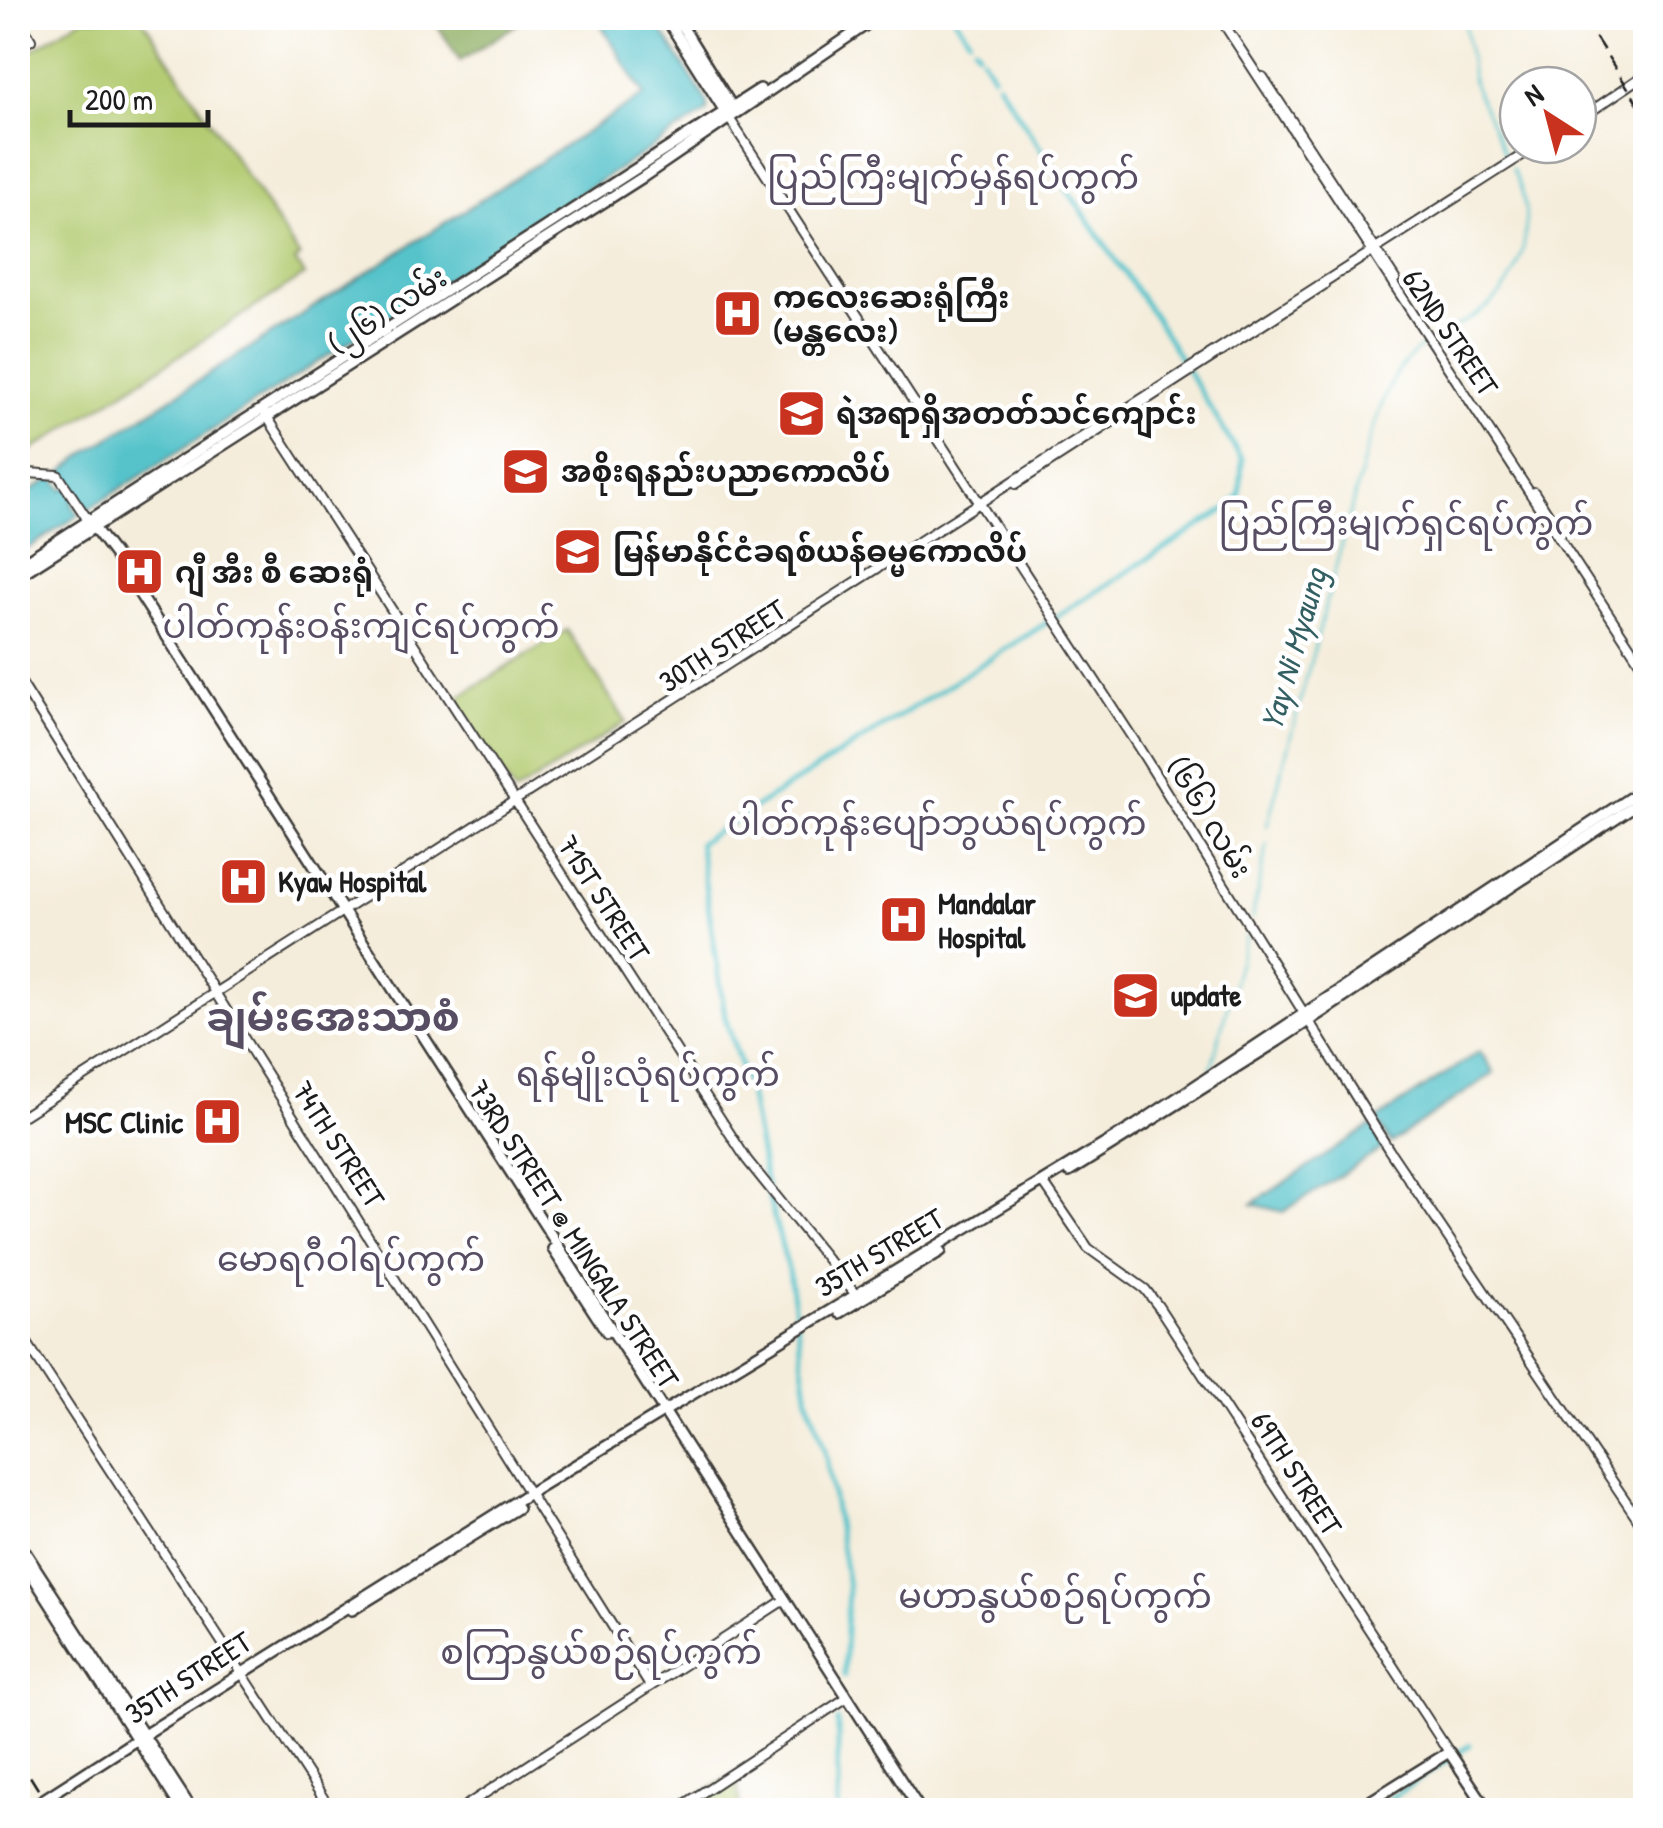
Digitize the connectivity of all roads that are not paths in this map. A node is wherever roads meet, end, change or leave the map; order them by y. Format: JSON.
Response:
{"nodes":[{"id":1,"x":18,"y":18,"type":"edge"},
{"id":2,"x":666,"y":18,"type":"edge"},
{"id":3,"x":678,"y":18,"type":"edge"},
{"id":4,"x":876,"y":18,"type":"edge"},
{"id":5,"x":1222,"y":18,"type":"edge"},
{"id":6,"x":18,"y":48,"type":"edge"},
{"id":7,"x":1646,"y":74,"type":"edge"},
{"id":8,"x":1598,"y":107,"type":"edge"},
{"id":9,"x":732,"y":115,"type":"junction"},
{"id":10,"x":1506,"y":165,"type":"edge"},
{"id":11,"x":1373,"y":250,"type":"junction"},
{"id":12,"x":264,"y":413,"type":"junction"},
{"id":13,"x":18,"y":463,"type":"edge"},
{"id":14,"x":979,"y":504,"type":"junction"},
{"id":15,"x":89,"y":521,"type":"junction"},
{"id":16,"x":18,"y":566,"type":"edge"},
{"id":17,"x":18,"y":576,"type":"edge"},
{"id":18,"x":1646,"y":668,"type":"edge"},
{"id":19,"x":18,"y":678,"type":"edge"},
{"id":20,"x":1646,"y":787,"type":"edge"},
{"id":21,"x":1646,"y":798,"type":"edge"},
{"id":22,"x":516,"y":802,"type":"junction"},
{"id":23,"x":340,"y":915,"type":"junction"},
{"id":24,"x":216,"y":992,"type":"junction"},
{"id":25,"x":1307,"y":1018,"type":"junction"},
{"id":26,"x":18,"y":1120,"type":"edge"},
{"id":27,"x":1044,"y":1184,"type":"junction"},
{"id":28,"x":856,"y":1295,"type":"junction"},
{"id":29,"x":827,"y":1317,"type":"junction"},
{"id":30,"x":18,"y":1329,"type":"edge"},
{"id":31,"x":664,"y":1414,"type":"junction"},
{"id":32,"x":528,"y":1497,"type":"junction"},
{"id":33,"x":1646,"y":1532,"type":"edge"},
{"id":34,"x":18,"y":1541,"type":"edge"},
{"id":35,"x":18,"y":1554,"type":"edge"},
{"id":36,"x":781,"y":1602,"type":"junction"},
{"id":37,"x":54,"y":1604,"type":"junction"},
{"id":38,"x":243,"y":1675,"type":"junction"},
{"id":39,"x":650,"y":1686,"type":"junction"},
{"id":40,"x":842,"y":1700,"type":"junction"},
{"id":41,"x":138,"y":1740,"type":"junction"},
{"id":42,"x":1450,"y":1755,"type":"junction"},
{"id":43,"x":27,"y":1810,"type":"edge"},
{"id":44,"x":182,"y":1810,"type":"edge"},
{"id":45,"x":192,"y":1810,"type":"edge"},
{"id":46,"x":330,"y":1810,"type":"edge"},
{"id":47,"x":458,"y":1810,"type":"edge"},
{"id":48,"x":676,"y":1810,"type":"edge"},
{"id":49,"x":916,"y":1810,"type":"edge"},
{"id":50,"x":1356,"y":1810,"type":"edge"},
{"id":51,"x":1488,"y":1810,"type":"edge"}],
"edges":[{"from":1,"to":6,"type":"main road"},
{"from":2,"to":9,"type":"main road","name":"(၆၆) လမ်း"},
{"from":3,"to":9,"type":"main road","name":"(၆၆) လမ်း"},
{"from":4,"to":9,"type":"main road","name":"(၂၆) လမ်း"},
{"from":5,"to":11,"type":"main road","name":"62ND STREET"},
{"from":7,"to":8,"type":"main road"},
{"from":9,"to":12,"type":"main road","name":"(၂၆) လမ်း"},
{"from":9,"to":14,"type":"main road","name":"(၆၆) လမ်း"},
{"from":10,"to":11,"type":"main road","name":"30TH STREET"},
{"from":11,"to":14,"type":"main road","name":"30TH STREET"},
{"from":11,"to":18,"type":"main road","name":"62ND STREET"},
{"from":12,"to":15,"type":"main road","name":"(၂၆) လမ်း"},
{"from":12,"to":22,"type":"main road","name":"71ST STREET"},
{"from":13,"to":15,"type":"main road"},
{"from":14,"to":22,"type":"main road","name":"30TH STREET"},
{"from":14,"to":25,"type":"main road","name":"(၆၆) လမ်း"},
{"from":15,"to":16,"type":"main road","name":"(၂၆) လမ်း"},
{"from":15,"to":17,"type":"main road","name":"(၂၆) လမ်း"},
{"from":15,"to":23,"type":"main road","name":"73RD STREET @ MINGALA STREET"},
{"from":19,"to":24,"type":"main road","name":"74TH STREET"},
{"from":20,"to":25,"type":"main road","name":"35TH STREET"},
{"from":21,"to":25,"type":"main road","name":"35TH STREET"},
{"from":22,"to":23,"type":"main road","name":"30TH STREET"},
{"from":22,"to":28,"type":"main road","name":"71ST STREET"},
{"from":23,"to":24,"type":"main road","name":"30TH STREET"},
{"from":23,"to":31,"type":"main road","name":"73RD STREET @ MINGALA STREET"},
{"from":24,"to":26,"type":"main road","name":"30TH STREET"},
{"from":24,"to":32,"type":"main road","name":"74TH STREET"},
{"from":25,"to":27,"type":"main road","name":"35TH STREET"},
{"from":25,"to":33,"type":"main road","name":"(၆၆) လမ်း"},
{"from":27,"to":28,"type":"main road","name":"35TH STREET"},
{"from":27,"to":29,"type":"main road","name":"35TH STREET"},
{"from":27,"to":42,"type":"main road","name":"69TH STREET"},
{"from":28,"to":29,"type":"main road","name":"35TH STREET"},
{"from":29,"to":31,"type":"main road","name":"35TH STREET"},
{"from":30,"to":38,"type":"main road"},
{"from":31,"to":32,"type":"main road","name":"35TH STREET"},
{"from":31,"to":36,"type":"main road","name":"73RD STREET @ MINGALA STREET"},
{"from":31,"to":49,"type":"main road","name":"73RD STREET @ MINGALA STREET"},
{"from":32,"to":38,"type":"main road","name":"35TH STREET"},
{"from":32,"to":39,"type":"main road","name":"74TH STREET"},
{"from":34,"to":37,"type":"main road"},
{"from":35,"to":37,"type":"main road"},
{"from":36,"to":39,"type":"main road"},
{"from":36,"to":40,"type":"main road","name":"73RD STREET @ MINGALA STREET"},
{"from":37,"to":41,"type":"main road"},
{"from":38,"to":41,"type":"main road","name":"35TH STREET"},
{"from":38,"to":46,"type":"main road"},
{"from":39,"to":47,"type":"main road"},
{"from":40,"to":48,"type":"main road"},
{"from":40,"to":49,"type":"main road","name":"73RD STREET @ MINGALA STREET"},
{"from":41,"to":43,"type":"main road","name":"35TH STREET","bridge":true},
{"from":41,"to":44,"type":"main road"},
{"from":41,"to":45,"type":"main road"},
{"from":42,"to":50,"type":"main road"},
{"from":42,"to":51,"type":"main road","name":"69TH STREET"}]}
